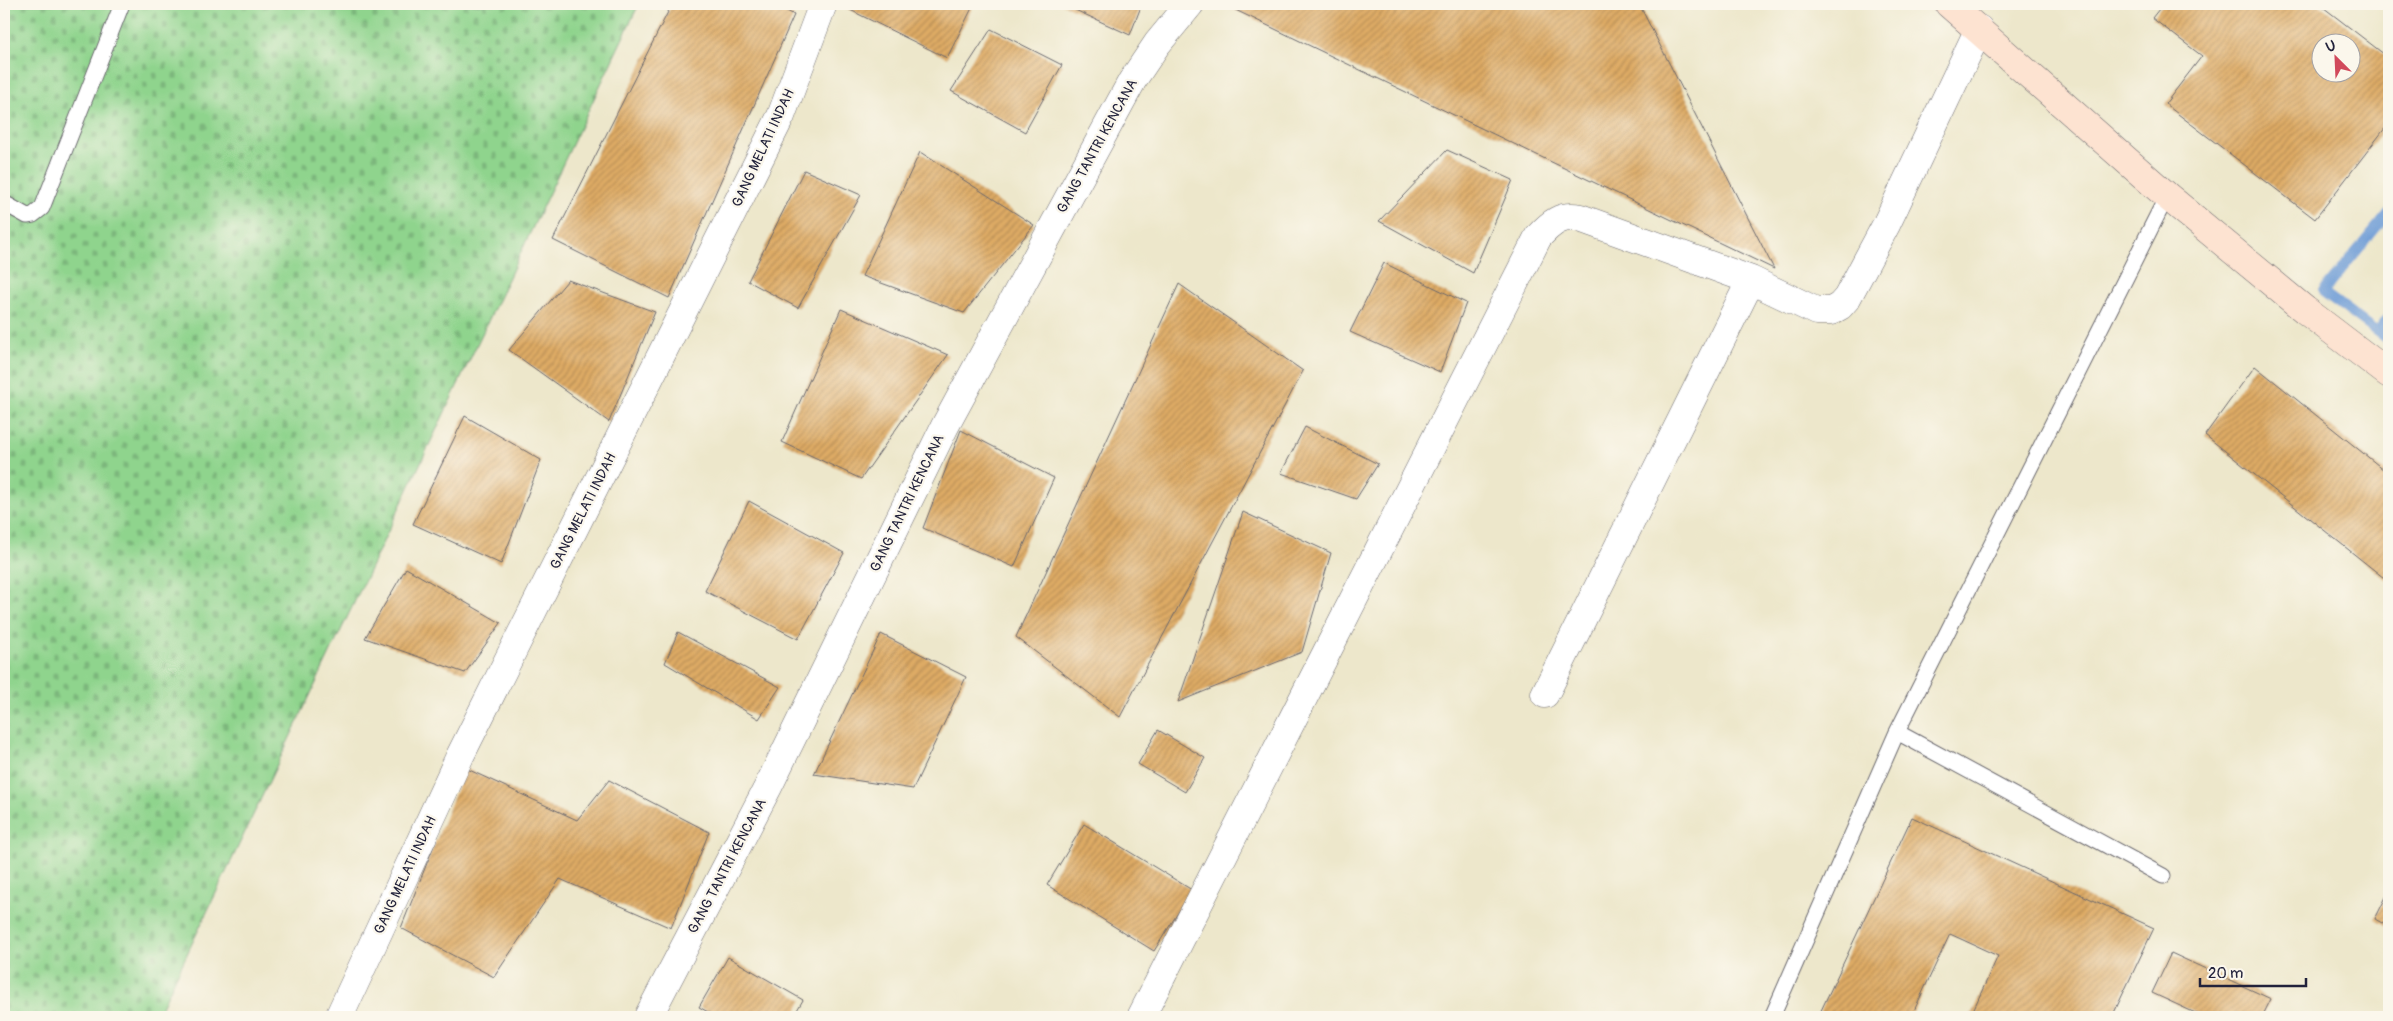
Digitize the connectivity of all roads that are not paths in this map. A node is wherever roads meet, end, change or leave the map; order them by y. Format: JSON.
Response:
{"nodes":[{"id":1,"x":122,"y":4,"type":"edge"},
{"id":2,"x":823,"y":4,"type":"edge"},
{"id":3,"x":1190,"y":4,"type":"edge"},
{"id":4,"x":1949,"y":4,"type":"edge"},
{"id":5,"x":1979,"y":29,"type":"junction"},
{"id":6,"x":2167,"y":196,"type":"junction"},
{"id":7,"x":4,"y":203,"type":"edge"},
{"id":8,"x":1751,"y":280,"type":"junction"},
{"id":9,"x":2389,"y":374,"type":"edge"},
{"id":10,"x":1545,"y":694,"type":"dead end"},
{"id":11,"x":1897,"y":732,"type":"junction"},
{"id":12,"x":2163,"y":876,"type":"dead end"},
{"id":13,"x":339,"y":1017,"type":"edge"},
{"id":14,"x":648,"y":1017,"type":"edge"},
{"id":15,"x":1140,"y":1017,"type":"edge"},
{"id":16,"x":1772,"y":1017,"type":"edge"}],
"edges":[{"from":1,"to":7,"type":"lane"},
{"from":2,"to":13,"type":"street","name":"GANG MELATI INDAH"},
{"from":3,"to":14,"type":"street","name":"GANG TANTRI KENCANA"},
{"from":4,"to":5,"type":"main road"},
{"from":5,"to":6,"type":"main road"},
{"from":5,"to":8,"type":"street"},
{"from":6,"to":9,"type":"main road"},
{"from":6,"to":11,"type":"lane"},
{"from":8,"to":10,"type":"street"},
{"from":8,"to":15,"type":"street"},
{"from":11,"to":12,"type":"lane"},
{"from":11,"to":16,"type":"lane"}]}
